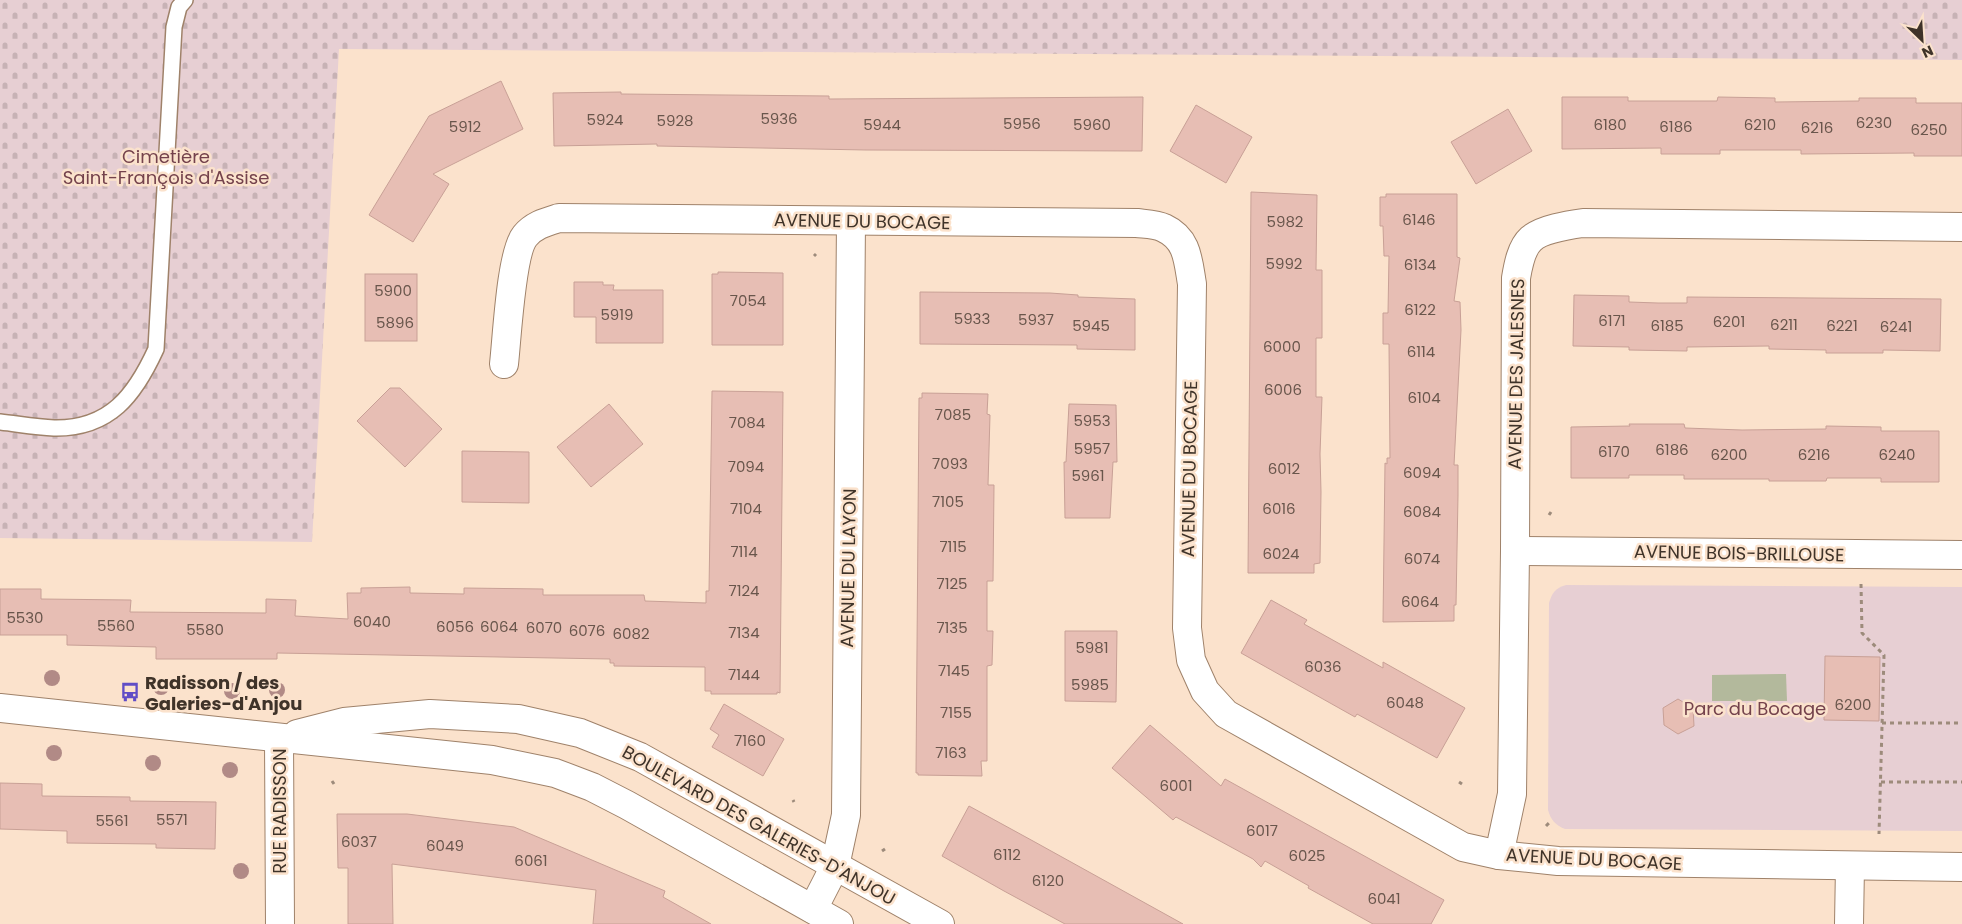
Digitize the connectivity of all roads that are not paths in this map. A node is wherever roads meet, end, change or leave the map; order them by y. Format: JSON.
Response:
{"nodes":[{"id":1,"x":185,"y":0,"type":"edge"},
{"id":2,"x":851,"y":221,"type":"junction"},
{"id":3,"x":1962,"y":227,"type":"edge"},
{"id":4,"x":504,"y":364,"type":"dead end"},
{"id":5,"x":0,"y":422,"type":"edge"},
{"id":6,"x":1515,"y":551,"type":"junction"},
{"id":7,"x":1962,"y":555,"type":"edge"},
{"id":8,"x":0,"y":708,"type":"edge"},
{"id":9,"x":279,"y":738,"type":"junction"},
{"id":10,"x":1498,"y":855,"type":"junction"},
{"id":11,"x":835,"y":866,"type":"junction"},
{"id":12,"x":1850,"y":866,"type":"junction"},
{"id":13,"x":1962,"y":867,"type":"edge"},
{"id":14,"x":813,"y":909,"type":"junction"},
{"id":15,"x":280,"y":924,"type":"edge"},
{"id":16,"x":839,"y":924,"type":"edge"},
{"id":17,"x":940,"y":924,"type":"edge"},
{"id":18,"x":1850,"y":924,"type":"edge"}],
"edges":[{"from":1,"to":5,"type":"lane"},
{"from":2,"to":4,"type":"street","name":"AVENUE DU BOCAGE"},
{"from":2,"to":10,"type":"street","name":"AVENUE DU BOCAGE"},
{"from":2,"to":11,"type":"street","name":"AVENUE DU LAYON"},
{"from":3,"to":6,"type":"street","name":"AVENUE DES JALESNES"},
{"from":6,"to":7,"type":"street","name":"AVENUE BOIS-BRILLOUSE"},
{"from":6,"to":10,"type":"street","name":"AVENUE DES JALESNES"},
{"from":8,"to":9,"type":"street","name":"RUE RADISSON"},
{"from":9,"to":11,"type":"street","name":"BOULEVARD DES GALERIES-D'ANJOU"},
{"from":9,"to":14,"type":"street"},
{"from":9,"to":15,"type":"street","name":"RUE RADISSON"},
{"from":10,"to":12,"type":"street","name":"AVENUE DU BOCAGE"},
{"from":11,"to":14,"type":"street","name":"AVENUE DU LAYON"},
{"from":11,"to":17,"type":"street","name":"BOULEVARD DES GALERIES-D'ANJOU"},
{"from":12,"to":13,"type":"street","name":"AVENUE DU BOCAGE"},
{"from":12,"to":18,"type":"street"},
{"from":14,"to":16,"type":"street"}]}
